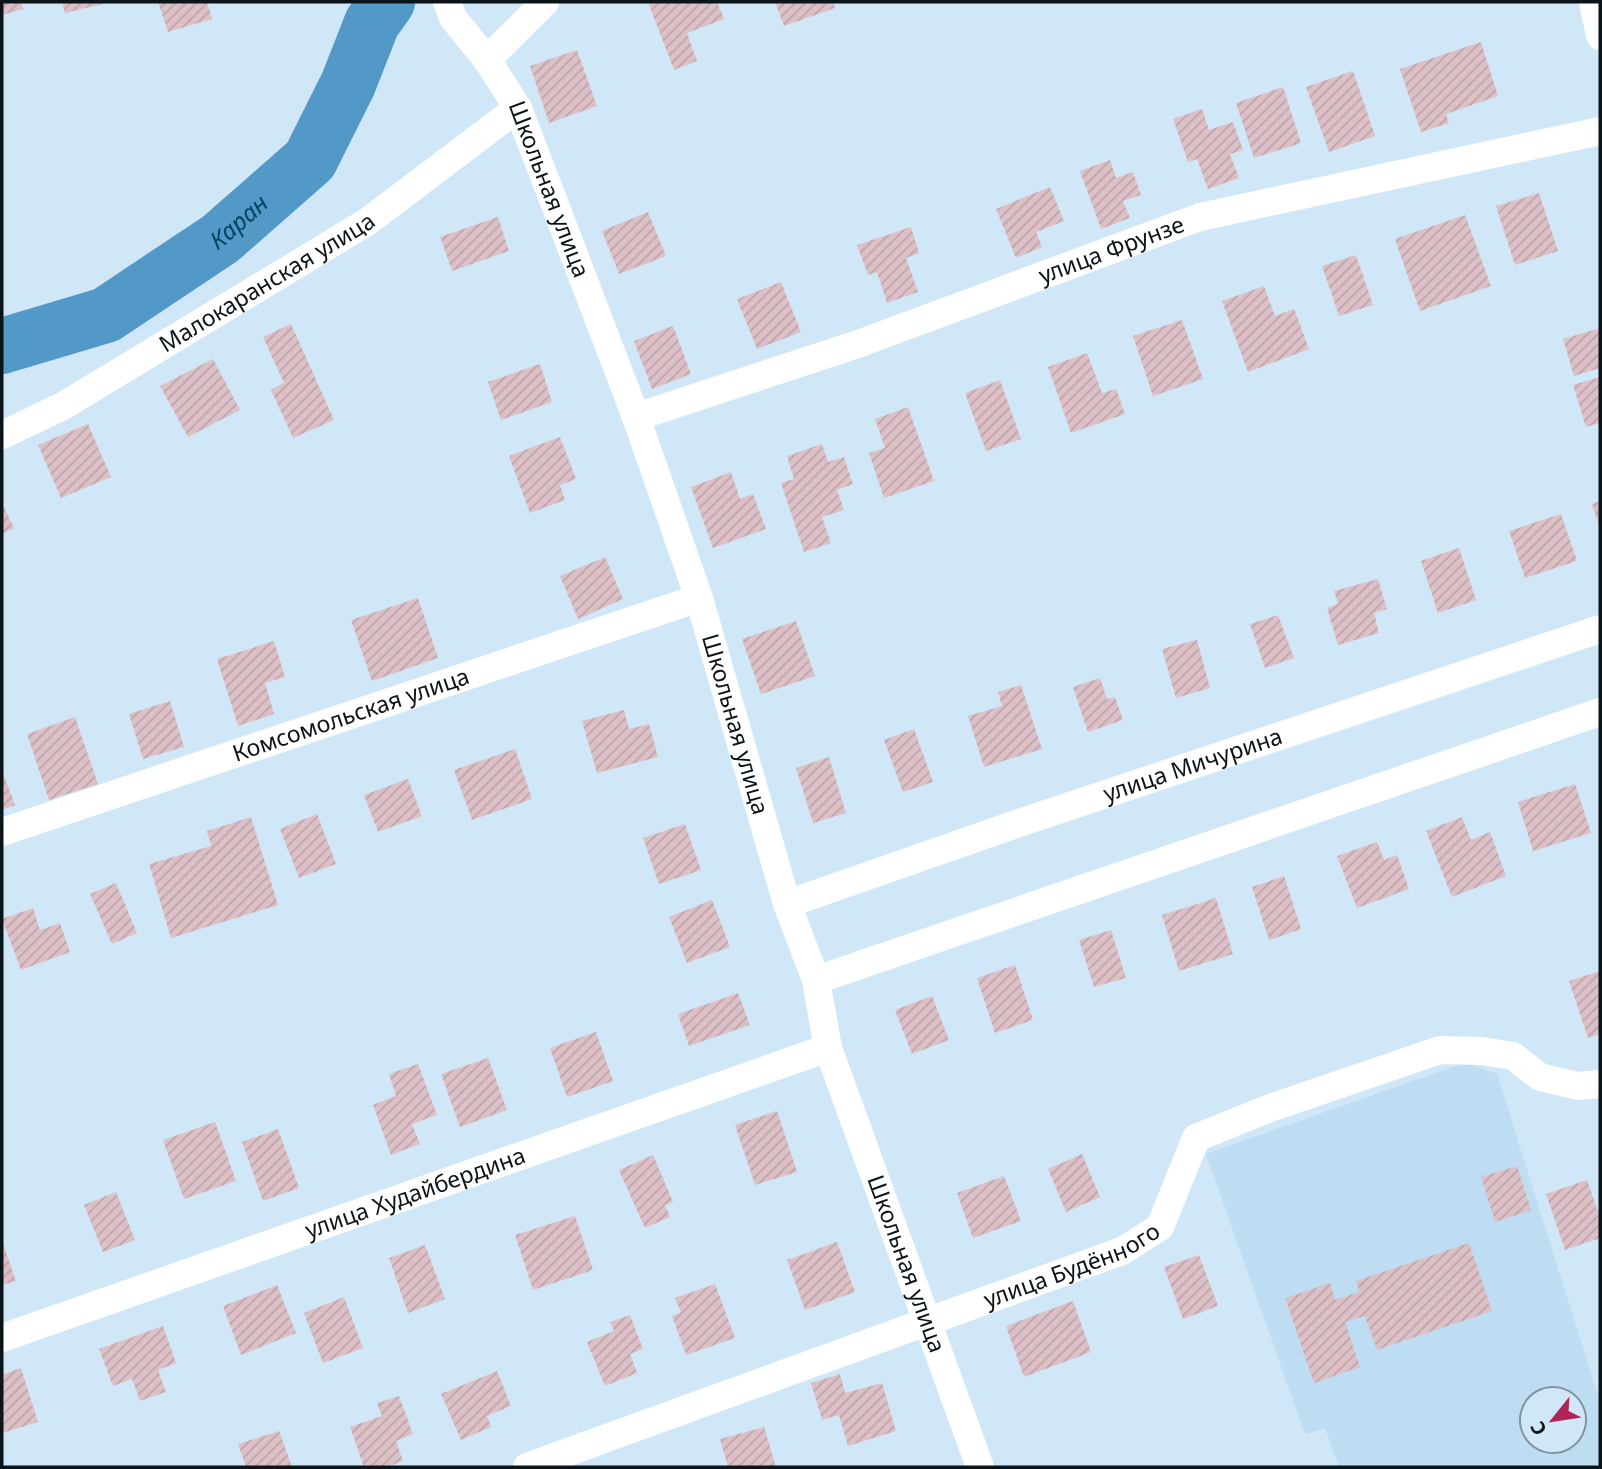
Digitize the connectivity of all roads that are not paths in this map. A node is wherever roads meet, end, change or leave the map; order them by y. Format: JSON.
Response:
{"nodes":[{"id":1,"x":545,"y":2,"type":"edge"},
{"id":2,"x":1593,"y":2,"type":"edge"},
{"id":3,"x":450,"y":10,"type":"edge"},
{"id":4,"x":1600,"y":36,"type":"edge"},
{"id":5,"x":487,"y":60,"type":"junction"},
{"id":6,"x":518,"y":108,"type":"junction"},
{"id":7,"x":1600,"y":131,"type":"edge"},
{"id":8,"x":636,"y":418,"type":"junction"},
{"id":9,"x":2,"y":435,"type":"edge"},
{"id":10,"x":699,"y":598,"type":"junction"},
{"id":11,"x":1600,"y":629,"type":"edge"},
{"id":12,"x":1600,"y":712,"type":"edge"},
{"id":13,"x":2,"y":832,"type":"edge"},
{"id":14,"x":787,"y":904,"type":"junction"},
{"id":15,"x":816,"y":980,"type":"junction"},
{"id":16,"x":828,"y":1048,"type":"junction"},
{"id":17,"x":1600,"y":1084,"type":"edge"},
{"id":18,"x":927,"y":1323,"type":"junction"},
{"id":19,"x":2,"y":1338,"type":"edge"},
{"id":20,"x":527,"y":1467,"type":"edge"},
{"id":21,"x":980,"y":1467,"type":"edge"}],
"edges":[{"from":1,"to":5,"type":"street"},
{"from":2,"to":4,"type":"street"},
{"from":3,"to":5,"type":"street","name":"Школьная улица"},
{"from":5,"to":6,"type":"street","name":"Школьная улица"},
{"from":6,"to":8,"type":"street","name":"Школьная улица"},
{"from":6,"to":9,"type":"street","name":"Малокаранская улица"},
{"from":7,"to":8,"type":"street","name":"улица Фрунзе"},
{"from":8,"to":10,"type":"street","name":"Школьная улица"},
{"from":10,"to":13,"type":"street","name":"Комсомольская улица"},
{"from":10,"to":14,"type":"street","name":"Школьная улица"},
{"from":11,"to":14,"type":"street","name":"улица Мичурина"},
{"from":12,"to":15,"type":"street"},
{"from":14,"to":15,"type":"street","name":"Школьная улица"},
{"from":15,"to":16,"type":"street","name":"Школьная улица"},
{"from":16,"to":18,"type":"street","name":"Школьная улица"},
{"from":16,"to":19,"type":"street","name":"улица Худайбердина"},
{"from":17,"to":18,"type":"street","name":"улица Будённого"},
{"from":18,"to":20,"type":"street","name":"улица Будённого"},
{"from":18,"to":21,"type":"street","name":"Школьная улица"}]}
